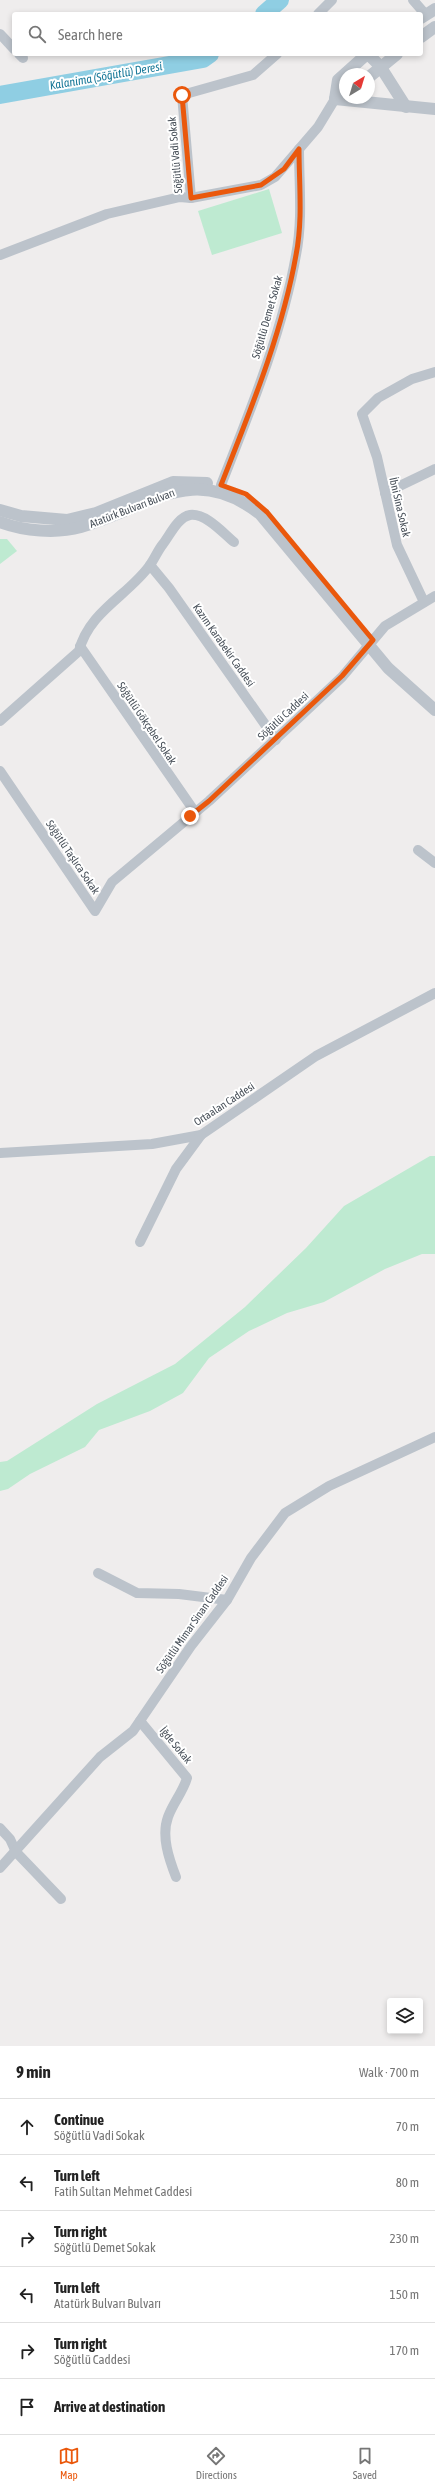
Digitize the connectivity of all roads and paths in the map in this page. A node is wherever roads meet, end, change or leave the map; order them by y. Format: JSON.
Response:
{"nodes":[{"id":1,"x":332,"y":0,"type":"edge"},
{"id":2,"x":413,"y":0,"type":"edge"},
{"id":3,"x":320,"y":12,"type":"edge"},
{"id":4,"x":427,"y":14,"type":"edge"},
{"id":5,"x":435,"y":27,"type":"edge"},
{"id":6,"x":0,"y":34,"type":"edge"},
{"id":7,"x":423,"y":36,"type":"edge"},
{"id":8,"x":12,"y":47,"type":"edge"},
{"id":9,"x":275,"y":56,"type":"edge"},
{"id":10,"x":366,"y":56,"type":"edge"},
{"id":11,"x":370,"y":56,"type":"edge"},
{"id":12,"x":394,"y":56,"type":"edge"},
{"id":13,"x":380,"y":66,"type":"junction"},
{"id":14,"x":352,"y":68,"type":"edge"},
{"id":15,"x":375,"y":71,"type":"edge"},
{"id":16,"x":339,"y":98,"type":"edge"},
{"id":17,"x":375,"y":102,"type":"edge"},
{"id":18,"x":406,"y":107,"type":"junction"},
{"id":19,"x":435,"y":109,"type":"edge"},
{"id":20,"x":299,"y":149,"type":"junction"},
{"id":21,"x":191,"y":198,"type":"junction"},
{"id":22,"x":0,"y":255,"type":"edge"},
{"id":23,"x":435,"y":372,"type":"edge"},
{"id":24,"x":435,"y":469,"type":"edge"},
{"id":25,"x":221,"y":485,"type":"junction"},
{"id":26,"x":385,"y":492,"type":"junction"},
{"id":27,"x":0,"y":510,"type":"edge"},
{"id":28,"x":0,"y":522,"type":"edge"},
{"id":29,"x":234,"y":542,"type":"dead end"},
{"id":30,"x":150,"y":565,"type":"junction"},
{"id":31,"x":435,"y":596,"type":"edge"},
{"id":32,"x":424,"y":602,"type":"junction"},
{"id":33,"x":371,"y":643,"type":"junction"},
{"id":34,"x":80,"y":646,"type":"junction"},
{"id":35,"x":435,"y":700,"type":"edge"},
{"id":36,"x":435,"y":710,"type":"edge"},
{"id":37,"x":0,"y":721,"type":"edge"},
{"id":38,"x":276,"y":740,"type":"junction"},
{"id":39,"x":0,"y":771,"type":"edge"},
{"id":40,"x":195,"y":812,"type":"junction"},
{"id":41,"x":418,"y":850,"type":"dead end"},
{"id":42,"x":146,"y":854,"type":"joint"},
{"id":43,"x":435,"y":863,"type":"edge"},
{"id":44,"x":435,"y":993,"type":"edge"},
{"id":45,"x":201,"y":1135,"type":"junction"},
{"id":46,"x":0,"y":1154,"type":"edge"},
{"id":47,"x":140,"y":1242,"type":"dead end"},
{"id":48,"x":435,"y":1437,"type":"edge"},
{"id":49,"x":98,"y":1573,"type":"dead end"},
{"id":50,"x":227,"y":1600,"type":"junction"},
{"id":51,"x":140,"y":1721,"type":"junction"},
{"id":52,"x":0,"y":1828,"type":"edge"},
{"id":53,"x":16,"y":1852,"type":"junction"},
{"id":54,"x":0,"y":1868,"type":"edge"},
{"id":55,"x":176,"y":1877,"type":"dead end"},
{"id":56,"x":61,"y":1900,"type":"dead end"}],
"edges":[{"from":1,"to":3,"type":"street"},
{"from":2,"to":4,"type":"street"},
{"from":5,"to":7,"type":"street"},
{"from":6,"to":8,"type":"street"},
{"from":9,"to":21,"type":"street","name":"Söğütlü Vadi Sokak"},
{"from":10,"to":14,"type":"street"},
{"from":11,"to":13,"type":"street"},
{"from":12,"to":13,"type":"street"},
{"from":13,"to":15,"type":"street"},
{"from":13,"to":18,"type":"street"},
{"from":16,"to":20,"type":"street"},
{"from":17,"to":18,"type":"street"},
{"from":18,"to":19,"type":"street"},
{"from":20,"to":21,"type":"street"},
{"from":20,"to":25,"type":"street","name":"Söğütlü Demet Sokak"},
{"from":21,"to":22,"type":"street"},
{"from":23,"to":26,"type":"street","name":"İbni Sina Sokak"},
{"from":24,"to":26,"type":"street"},
{"from":25,"to":27,"type":"street","name":"Atatürk Bulvarı Bulvarı"},
{"from":25,"to":33,"type":"street","name":"Atatürk Bulvarı Bulvarı"},
{"from":26,"to":32,"type":"street","name":"İbni Sina Sokak"},
{"from":28,"to":33,"type":"street","name":"Atatürk Bulvarı Bulvarı"},
{"from":29,"to":30,"type":"street"},
{"from":30,"to":34,"type":"street"},
{"from":30,"to":38,"type":"street","name":"Kazım Karabekir Caddesi"},
{"from":31,"to":32,"type":"street","name":"Söğütlü Caddesi"},
{"from":32,"to":33,"type":"street","name":"Söğütlü Caddesi"},
{"from":33,"to":35,"type":"street","name":"Atatürk Bulvarı Bulvarı"},
{"from":33,"to":36,"type":"street","name":"Atatürk Bulvarı Bulvarı"},
{"from":33,"to":38,"type":"street","name":"Söğütlü Caddesi"},
{"from":34,"to":37,"type":"street"},
{"from":34,"to":40,"type":"street","name":"Söğütlü Gökçebel Sokak"},
{"from":38,"to":40,"type":"street","name":"Söğütlü Caddesi"},
{"from":39,"to":42,"type":"street","name":"Söğütlü Taşlıca Sokak"},
{"from":40,"to":42,"type":"street","name":"Söğütlü Caddesi"},
{"from":41,"to":43,"type":"street"},
{"from":44,"to":45,"type":"street","name":"Ortaalan Caddesi"},
{"from":45,"to":46,"type":"street","name":"Ortaalan Caddesi"},
{"from":45,"to":47,"type":"street"},
{"from":48,"to":50,"type":"street","name":"Söğütlü Mimar Sinan Caddesi"},
{"from":49,"to":50,"type":"street"},
{"from":50,"to":51,"type":"street","name":"Söğütlü Mimar Sinan Caddesi"},
{"from":51,"to":53,"type":"street","name":"Söğütlü Mimar Sinan Caddesi"},
{"from":51,"to":55,"type":"street","name":"İğde Sokak"},
{"from":52,"to":53,"type":"street"},
{"from":53,"to":54,"type":"street","name":"Söğütlü Mimar Sinan Caddesi"},
{"from":53,"to":56,"type":"street"}]}
